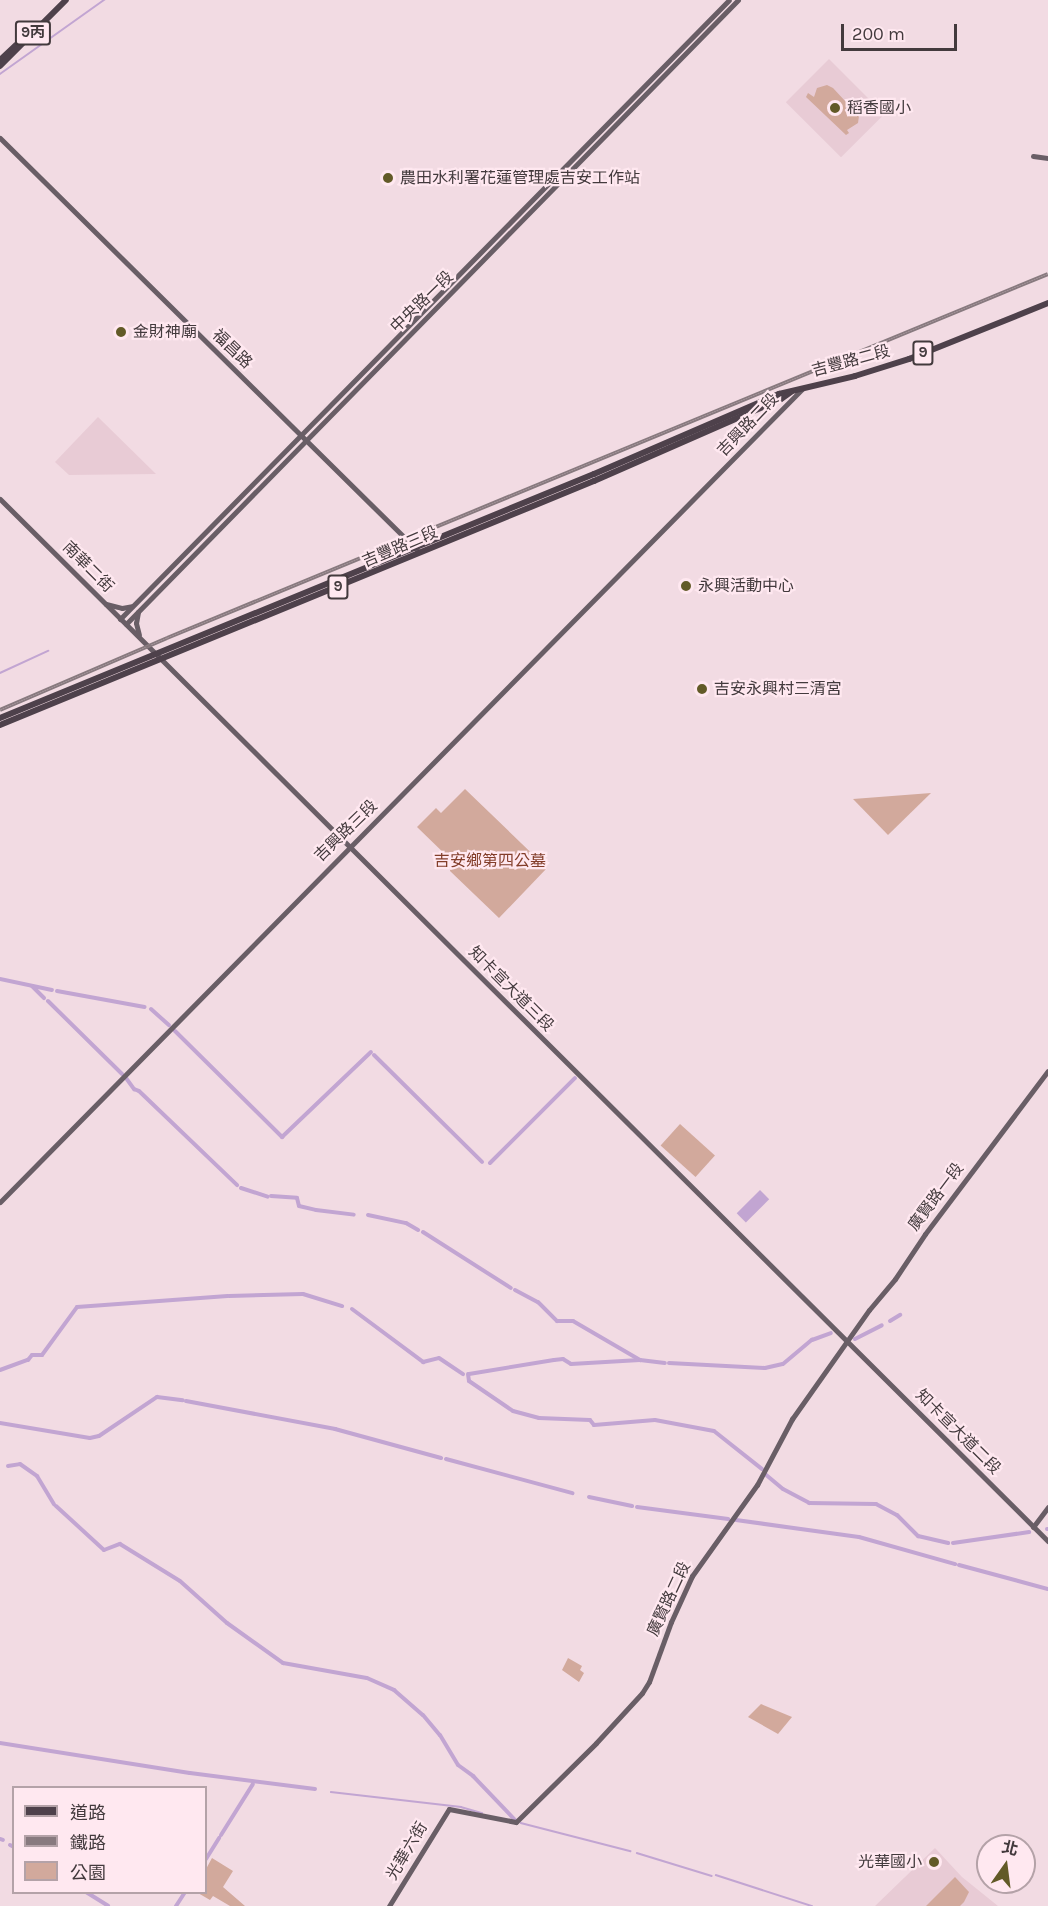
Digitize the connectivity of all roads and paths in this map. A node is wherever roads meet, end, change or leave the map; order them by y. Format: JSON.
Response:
{"nodes":[{"id":1,"x":61,"y":0,"type":"edge"},
{"id":2,"x":66,"y":0,"type":"edge"},
{"id":3,"x":729,"y":0,"type":"edge"},
{"id":4,"x":738,"y":0,"type":"edge"},
{"id":5,"x":0,"y":60,"type":"edge"},
{"id":6,"x":0,"y":66,"type":"edge"},
{"id":7,"x":0,"y":138,"type":"edge"},
{"id":8,"x":1033,"y":156,"type":"dead end"},
{"id":9,"x":1048,"y":158,"type":"edge"},
{"id":10,"x":1048,"y":303,"type":"edge"},
{"id":11,"x":803,"y":388,"type":"junction"},
{"id":12,"x":794,"y":390,"type":"junction"},
{"id":13,"x":303,"y":436,"type":"junction"},
{"id":14,"x":673,"y":438,"type":"joint"},
{"id":15,"x":675,"y":446,"type":"joint"},
{"id":16,"x":712,"y":481,"type":"joint"},
{"id":17,"x":0,"y":499,"type":"edge"},
{"id":18,"x":416,"y":547,"type":"junction"},
{"id":19,"x":419,"y":554,"type":"junction"},
{"id":20,"x":106,"y":604,"type":"junction"},
{"id":21,"x":134,"y":606,"type":"junction"},
{"id":22,"x":138,"y":612,"type":"junction"},
{"id":23,"x":120,"y":619,"type":"junction"},
{"id":24,"x":126,"y":624,"type":"junction"},
{"id":25,"x":139,"y":637,"type":"junction"},
{"id":26,"x":157,"y":657,"type":"junction"},
{"id":27,"x":0,"y":718,"type":"edge"},
{"id":28,"x":0,"y":725,"type":"edge"},
{"id":29,"x":350,"y":848,"type":"junction"},
{"id":30,"x":1048,"y":1071,"type":"edge"},
{"id":31,"x":0,"y":1202,"type":"edge"},
{"id":32,"x":848,"y":1341,"type":"junction"},
{"id":33,"x":1048,"y":1507,"type":"edge"},
{"id":34,"x":1033,"y":1527,"type":"junction"},
{"id":35,"x":1048,"y":1541,"type":"edge"},
{"id":36,"x":449,"y":1809,"type":"joint"},
{"id":37,"x":388,"y":1906,"type":"edge"}],
"edges":[{"from":1,"to":5,"type":"main road","number":"9丙"},
{"from":2,"to":6,"type":"main road","number":"9丙"},
{"from":3,"to":13,"type":"street","name":"中央路一段"},
{"from":4,"to":13,"type":"street","name":"中央路一段"},
{"from":7,"to":13,"type":"street","name":"福昌路"},
{"from":8,"to":9,"type":"street"},
{"from":10,"to":11,"type":"main road","name":"吉豐路二段","number":"9"},
{"from":11,"to":12,"type":"main road","name":"吉豐路二段","number":"9"},
{"from":11,"to":16,"type":"street","name":"吉興路二段"},
{"from":12,"to":14,"type":"main road","name":"吉豐路二段","number":"9"},
{"from":12,"to":15,"type":"main road","name":"吉豐路二段","number":"9"},
{"from":13,"to":18,"type":"street","name":"福昌路"},
{"from":13,"to":21,"type":"street","name":"中央路一段"},
{"from":13,"to":22,"type":"street","name":"中央路一段"},
{"from":14,"to":18,"type":"main road","name":"吉豐路三段","number":"9"},
{"from":15,"to":19,"type":"main road","name":"吉豐路三段","number":"9"},
{"from":16,"to":29,"type":"street","name":"吉興路三段"},
{"from":17,"to":20,"type":"street","name":"南華二街"},
{"from":18,"to":19,"type":"street","name":"福昌路"},
{"from":18,"to":26,"type":"main road","name":"吉豐路三段","number":"9"},
{"from":19,"to":26,"type":"main road","name":"吉豐路三段","number":"9"},
{"from":20,"to":21,"type":"street"},
{"from":20,"to":23,"type":"street","name":"南華二街"},
{"from":21,"to":23,"type":"street","name":"中央路一段"},
{"from":22,"to":24,"type":"street","name":"中央路一段"},
{"from":22,"to":25,"type":"street"},
{"from":23,"to":24,"type":"street","name":"南華二街"},
{"from":24,"to":25,"type":"street","name":"南華二街"},
{"from":25,"to":26,"type":"street","name":"南華二街"},
{"from":26,"to":27,"type":"main road","name":"吉豐路三段","number":"9"},
{"from":26,"to":28,"type":"main road","name":"吉豐路三段","number":"9"},
{"from":26,"to":29,"type":"street","name":"知卡宣大道三段"},
{"from":29,"to":31,"type":"street","name":"吉興路三段"},
{"from":29,"to":32,"type":"street","name":"知卡宣大道三段"},
{"from":30,"to":32,"type":"street","name":"廣賢路一段"},
{"from":32,"to":34,"type":"street","name":"知卡宣大道二段"},
{"from":32,"to":36,"type":"street","name":"廣賢路二段"},
{"from":33,"to":34,"type":"street"},
{"from":34,"to":35,"type":"street","name":"知卡宣大道二段"},
{"from":36,"to":37,"type":"street","name":"光華六街"}]}
